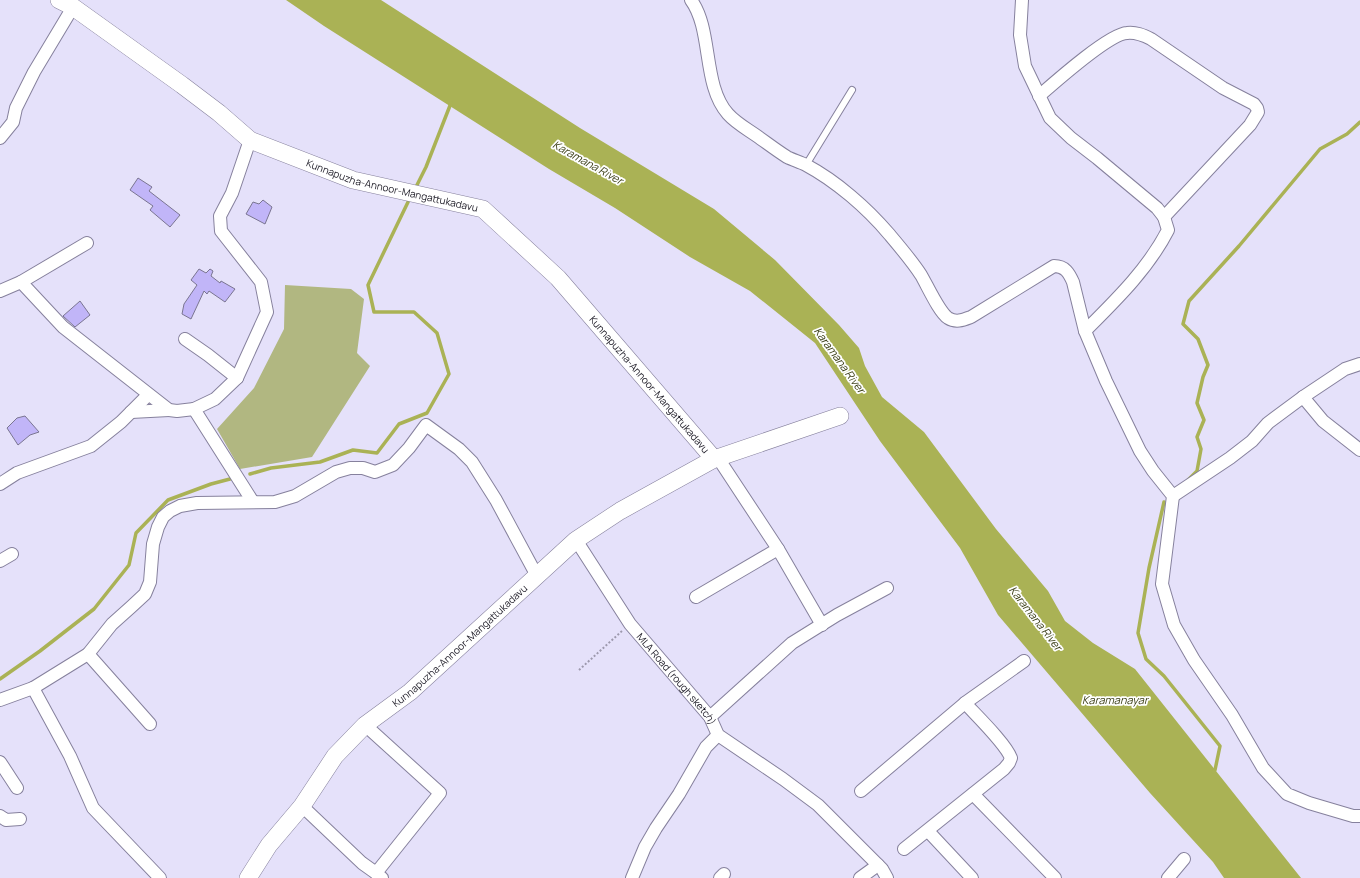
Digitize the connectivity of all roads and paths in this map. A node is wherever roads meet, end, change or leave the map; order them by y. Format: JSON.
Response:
{"nodes":[{"id":1,"x":1022,"y":0,"type":"edge"},
{"id":2,"x":692,"y":1,"type":"edge"},
{"id":3,"x":66,"y":4,"type":"edge"},
{"id":4,"x":852,"y":90,"type":"dead end"},
{"id":5,"x":1039,"y":96,"type":"junction"},
{"id":6,"x":0,"y":138,"type":"edge"},
{"id":7,"x":250,"y":140,"type":"junction"},
{"id":8,"x":806,"y":165,"type":"junction"},
{"id":9,"x":1164,"y":217,"type":"junction"},
{"id":10,"x":86,"y":243,"type":"dead end"},
{"id":11,"x":22,"y":282,"type":"junction"},
{"id":12,"x":0,"y":291,"type":"edge"},
{"id":13,"x":1085,"y":331,"type":"junction"},
{"id":14,"x":185,"y":339,"type":"dead end"},
{"id":15,"x":1360,"y":364,"type":"edge"},
{"id":16,"x":237,"y":378,"type":"junction"},
{"id":17,"x":148,"y":395,"type":"junction"},
{"id":18,"x":1303,"y":397,"type":"junction"},
{"id":19,"x":194,"y":409,"type":"junction"},
{"id":20,"x":169,"y":410,"type":"junction"},
{"id":21,"x":131,"y":412,"type":"junction"},
{"id":22,"x":840,"y":416,"type":"dead end"},
{"id":23,"x":1360,"y":450,"type":"edge"},
{"id":24,"x":716,"y":459,"type":"junction"},
{"id":25,"x":0,"y":484,"type":"edge"},
{"id":26,"x":1173,"y":496,"type":"junction"},
{"id":27,"x":253,"y":502,"type":"junction"},
{"id":28,"x":576,"y":540,"type":"junction"},
{"id":29,"x":778,"y":549,"type":"junction"},
{"id":30,"x":12,"y":554,"type":"dead end"},
{"id":31,"x":0,"y":561,"type":"edge"},
{"id":32,"x":537,"y":576,"type":"junction"},
{"id":33,"x":887,"y":588,"type":"dead end"},
{"id":34,"x":696,"y":597,"type":"dead end"},
{"id":35,"x":630,"y":624,"type":"junction"},
{"id":36,"x":822,"y":625,"type":"junction"},
{"id":37,"x":88,"y":654,"type":"junction"},
{"id":38,"x":1024,"y":661,"type":"dead end"},
{"id":39,"x":579,"y":670,"type":"dead end"},
{"id":40,"x":33,"y":688,"type":"junction"},
{"id":41,"x":0,"y":700,"type":"edge"},
{"id":42,"x":965,"y":703,"type":"junction"},
{"id":43,"x":710,"y":717,"type":"junction"},
{"id":44,"x":150,"y":724,"type":"dead end"},
{"id":45,"x":365,"y":725,"type":"junction"},
{"id":46,"x":718,"y":735,"type":"junction"},
{"id":47,"x":0,"y":762,"type":"edge"},
{"id":48,"x":16,"y":788,"type":"dead end"},
{"id":49,"x":861,"y":791,"type":"dead end"},
{"id":50,"x":973,"y":794,"type":"junction"},
{"id":51,"x":302,"y":806,"type":"junction"},
{"id":52,"x":0,"y":816,"type":"edge"},
{"id":53,"x":1360,"y":816,"type":"edge"},
{"id":54,"x":20,"y":818,"type":"dead end"},
{"id":55,"x":928,"y":831,"type":"junction"},
{"id":56,"x":904,"y":849,"type":"dead end"},
{"id":57,"x":1184,"y":859,"type":"dead end"},
{"id":58,"x":878,"y":865,"type":"junction"},
{"id":59,"x":379,"y":876,"type":"edge"},
{"id":60,"x":160,"y":878,"type":"edge"},
{"id":61,"x":248,"y":878,"type":"edge"},
{"id":62,"x":632,"y":878,"type":"edge"},
{"id":63,"x":860,"y":878,"type":"edge"},
{"id":64,"x":886,"y":878,"type":"edge"},
{"id":65,"x":972,"y":878,"type":"edge"},
{"id":66,"x":1054,"y":878,"type":"edge"},
{"id":67,"x":1168,"y":878,"type":"edge"}],
"edges":[{"from":1,"to":5,"type":"street"},
{"from":2,"to":8,"type":"street"},
{"from":3,"to":6,"type":"street"},
{"from":3,"to":7,"type":"street","name":"Kunnapuzha-Annoor-Mangattukadavu"},
{"from":4,"to":8,"type":"lane"},
{"from":5,"to":9,"type":"street"},
{"from":5,"to":9,"type":"street"},
{"from":7,"to":16,"type":"street"},
{"from":7,"to":24,"type":"street","name":"Kunnapuzha-Annoor-Mangattukadavu"},
{"from":8,"to":13,"type":"street"},
{"from":9,"to":13,"type":"street"},
{"from":10,"to":11,"type":"street"},
{"from":11,"to":12,"type":"street"},
{"from":11,"to":17,"type":"street"},
{"from":13,"to":26,"type":"street"},
{"from":14,"to":16,"type":"street"},
{"from":15,"to":18,"type":"street"},
{"from":16,"to":19,"type":"street"},
{"from":17,"to":20,"type":"street"},
{"from":17,"to":21,"type":"street"},
{"from":18,"to":23,"type":"street"},
{"from":18,"to":26,"type":"street"},
{"from":19,"to":20,"type":"street"},
{"from":19,"to":27,"type":"street"},
{"from":20,"to":21,"type":"street"},
{"from":21,"to":25,"type":"street"},
{"from":22,"to":24,"type":"street","name":"Kunnapuzha-Annoor-Mangattukadavu"},
{"from":24,"to":28,"type":"street","name":"Kunnapuzha-Annoor-Mangattukadavu"},
{"from":24,"to":29,"type":"street"},
{"from":26,"to":53,"type":"street"},
{"from":27,"to":32,"type":"street"},
{"from":27,"to":37,"type":"street"},
{"from":28,"to":32,"type":"street","name":"Kunnapuzha-Annoor-Mangattukadavu"},
{"from":28,"to":35,"type":"street","name":"MLA Road (rough sketch)"},
{"from":29,"to":34,"type":"street"},
{"from":29,"to":36,"type":"street"},
{"from":30,"to":31,"type":"street"},
{"from":32,"to":45,"type":"street","name":"Kunnapuzha-Annoor-Mangattukadavu"},
{"from":33,"to":36,"type":"street"},
{"from":35,"to":39,"type":"path"},
{"from":35,"to":43,"type":"street","name":"MLA Road (rough sketch)"},
{"from":36,"to":43,"type":"street"},
{"from":37,"to":40,"type":"street"},
{"from":37,"to":44,"type":"street"},
{"from":38,"to":42,"type":"street"},
{"from":40,"to":41,"type":"street"},
{"from":40,"to":60,"type":"street"},
{"from":42,"to":49,"type":"street"},
{"from":42,"to":50,"type":"street"},
{"from":43,"to":46,"type":"street","name":"MLA Road (rough sketch)"},
{"from":45,"to":51,"type":"street","name":"Kunnapuzha-Annoor-Mangattukadavu"},
{"from":45,"to":59,"type":"street"},
{"from":46,"to":58,"type":"street","name":"MLA Road (rough sketch)"},
{"from":46,"to":62,"type":"street"},
{"from":47,"to":48,"type":"street"},
{"from":50,"to":55,"type":"street"},
{"from":50,"to":66,"type":"street"},
{"from":51,"to":59,"type":"street"},
{"from":51,"to":61,"type":"street","name":"Kunnapuzha-Annoor-Mangattukadavu"},
{"from":52,"to":54,"type":"street"},
{"from":55,"to":56,"type":"street"},
{"from":55,"to":65,"type":"street"},
{"from":57,"to":67,"type":"street"},
{"from":58,"to":63,"type":"street"},
{"from":58,"to":64,"type":"street","name":"MLA Road (rough sketch)"}]}
